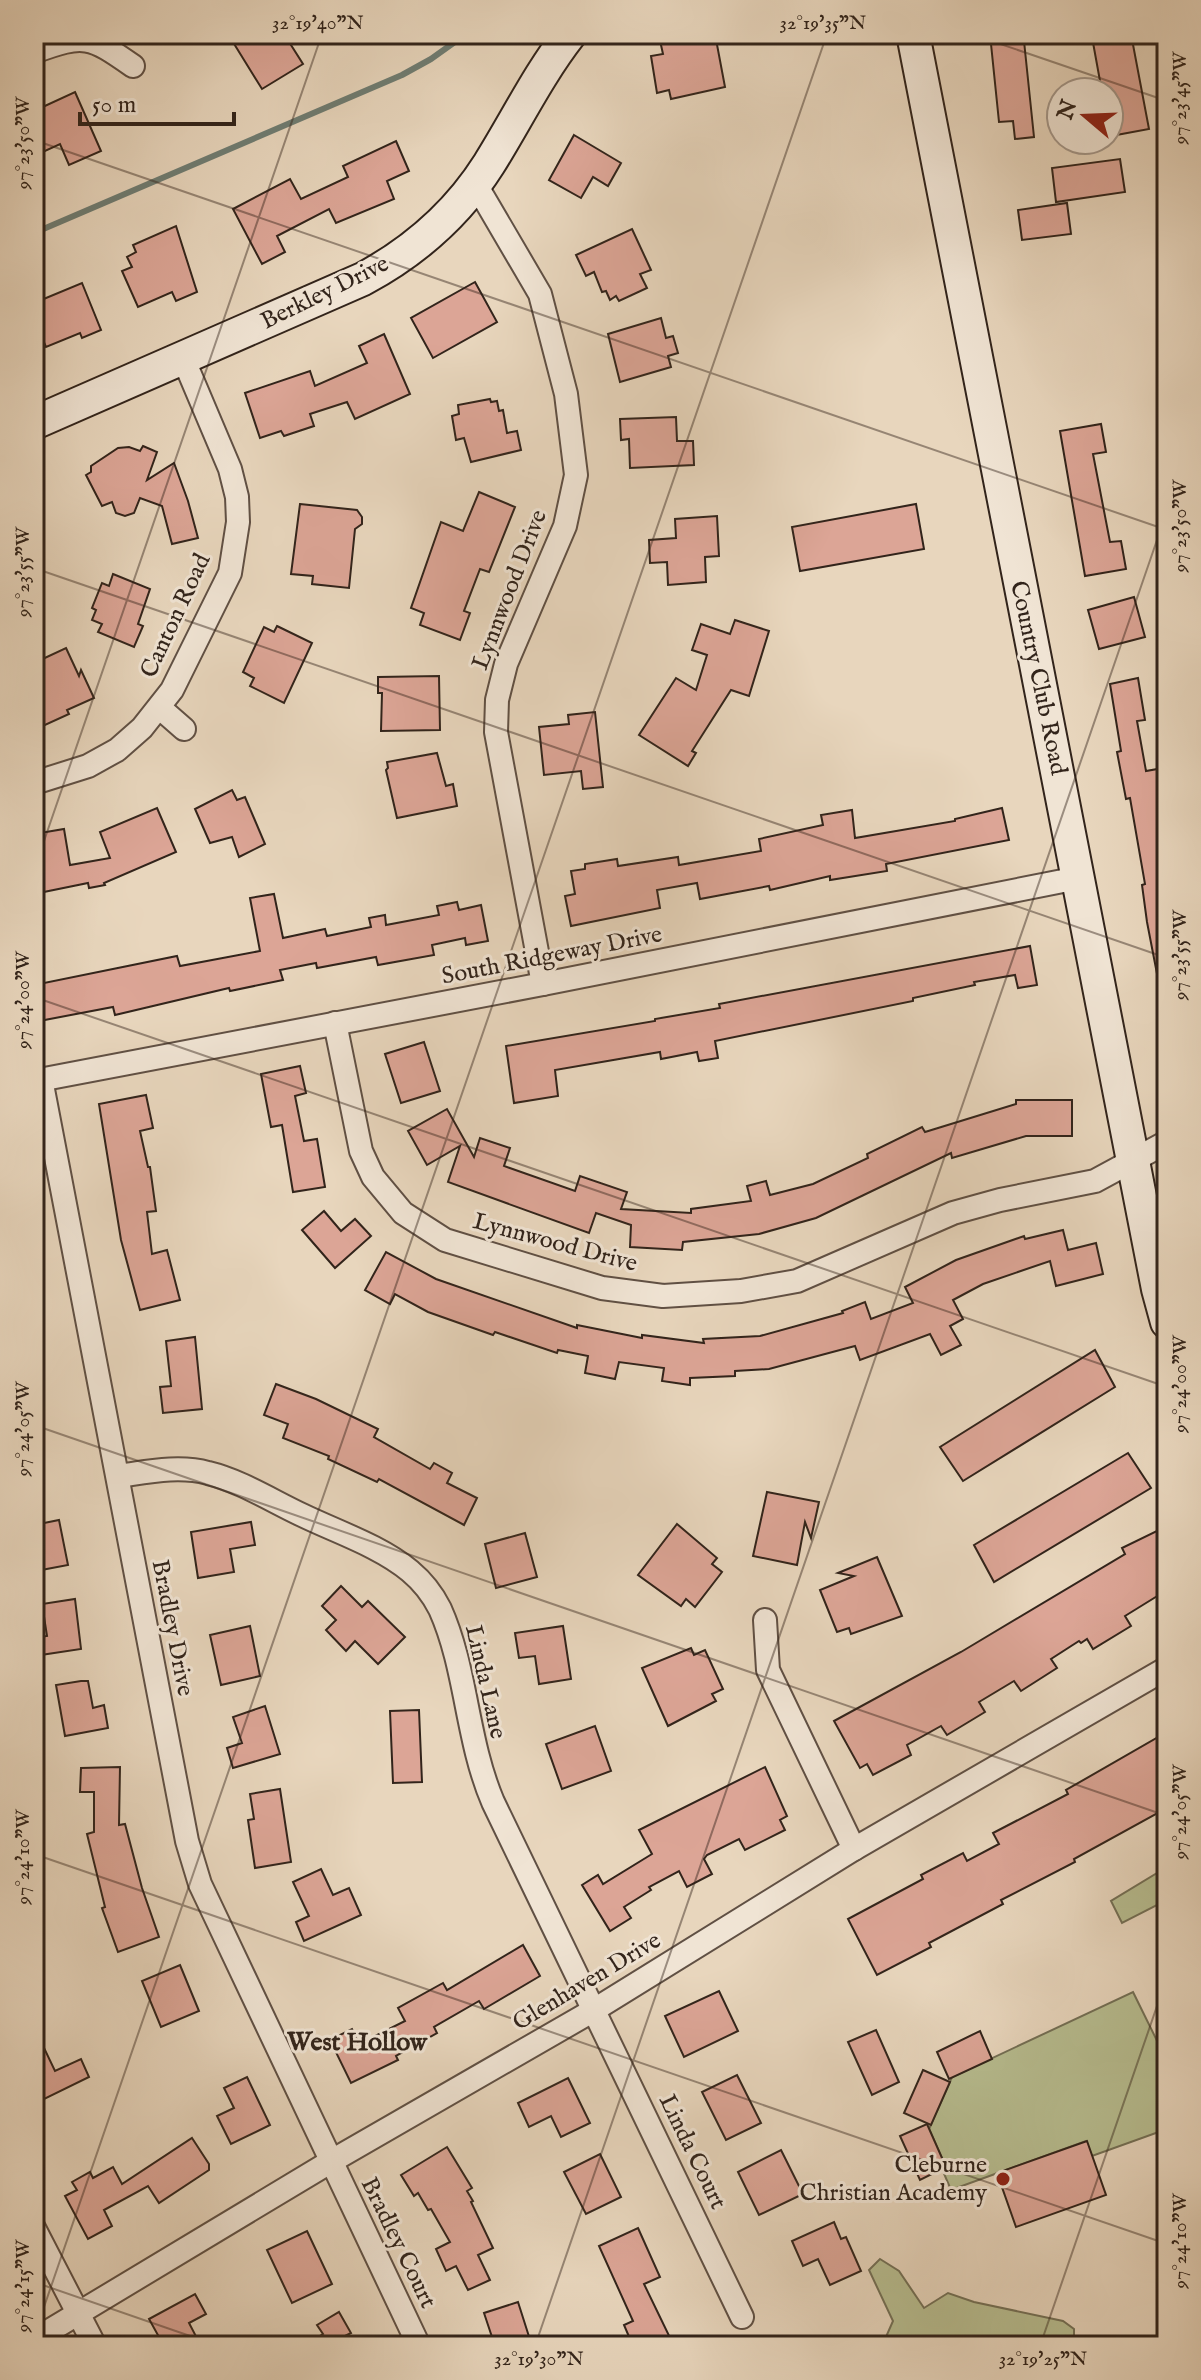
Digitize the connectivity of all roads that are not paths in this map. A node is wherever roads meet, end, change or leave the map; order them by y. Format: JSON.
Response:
{"nodes":[{"id":1,"x":570,"y":34,"type":"edge"},
{"id":2,"x":913,"y":34,"type":"edge"},
{"id":3,"x":34,"y":52,"type":"edge"},
{"id":4,"x":133,"y":66,"type":"dead end"},
{"id":5,"x":475,"y":183,"type":"junction"},
{"id":6,"x":183,"y":358,"type":"junction"},
{"id":7,"x":34,"y":423,"type":"edge"},
{"id":8,"x":160,"y":708,"type":"junction"},
{"id":9,"x":184,"y":729,"type":"dead end"},
{"id":10,"x":34,"y":783,"type":"edge"},
{"id":11,"x":1078,"y":878,"type":"junction"},
{"id":12,"x":543,"y":984,"type":"junction"},
{"id":13,"x":335,"y":1023,"type":"junction"},
{"id":14,"x":38,"y":1080,"type":"edge"},
{"id":15,"x":1167,"y":1142,"type":"edge"},
{"id":16,"x":1133,"y":1160,"type":"junction"},
{"id":17,"x":1167,"y":1322,"type":"edge"},
{"id":18,"x":118,"y":1476,"type":"junction"},
{"id":19,"x":765,"y":1620,"type":"dead end"},
{"id":20,"x":1167,"y":1668,"type":"edge"},
{"id":21,"x":854,"y":1849,"type":"junction"},
{"id":22,"x":594,"y":2010,"type":"junction"},
{"id":23,"x":330,"y":2162,"type":"junction"},
{"id":24,"x":34,"y":2228,"type":"edge"},
{"id":25,"x":79,"y":2313,"type":"junction"},
{"id":26,"x":742,"y":2317,"type":"dead end"},
{"id":27,"x":34,"y":2340,"type":"edge"},
{"id":28,"x":95,"y":2346,"type":"edge"},
{"id":29,"x":419,"y":2346,"type":"edge"}],
"edges":[{"from":1,"to":5,"type":"main road","name":"Berkley Drive"},
{"from":2,"to":11,"type":"main road","name":"Country Club Road"},
{"from":3,"to":4,"type":"street"},
{"from":5,"to":6,"type":"main road","name":"Berkley Drive"},
{"from":5,"to":12,"type":"street","name":"Lynnwood Drive"},
{"from":6,"to":7,"type":"main road","name":"Berkley Drive"},
{"from":6,"to":8,"type":"street","name":"Canton Road"},
{"from":8,"to":9,"type":"street"},
{"from":8,"to":10,"type":"street","name":"Canton Road"},
{"from":11,"to":12,"type":"street","name":"South Ridgeway Drive"},
{"from":11,"to":16,"type":"main road","name":"Country Club Road"},
{"from":12,"to":13,"type":"street","name":"South Ridgeway Drive"},
{"from":13,"to":14,"type":"street","name":"South Ridgeway Drive"},
{"from":13,"to":16,"type":"street","name":"Lynnwood Drive"},
{"from":14,"to":18,"type":"street","name":"Bradley Drive"},
{"from":15,"to":16,"type":"street","name":"Lynnwood Drive"},
{"from":16,"to":17,"type":"main road","name":"Country Club Road"},
{"from":18,"to":22,"type":"street","name":"Linda Lane"},
{"from":18,"to":23,"type":"street","name":"Bradley Drive"},
{"from":19,"to":21,"type":"street"},
{"from":20,"to":21,"type":"street","name":"Glenhaven Drive"},
{"from":21,"to":22,"type":"street","name":"Glenhaven Drive"},
{"from":22,"to":23,"type":"street","name":"Glenhaven Drive"},
{"from":22,"to":26,"type":"street","name":"Linda Court"},
{"from":23,"to":25,"type":"street","name":"Glenhaven Drive"},
{"from":23,"to":29,"type":"street","name":"Bradley Court"},
{"from":24,"to":25,"type":"street"},
{"from":25,"to":27,"type":"street","name":"Glenhaven Drive"},
{"from":25,"to":28,"type":"street"}]}
